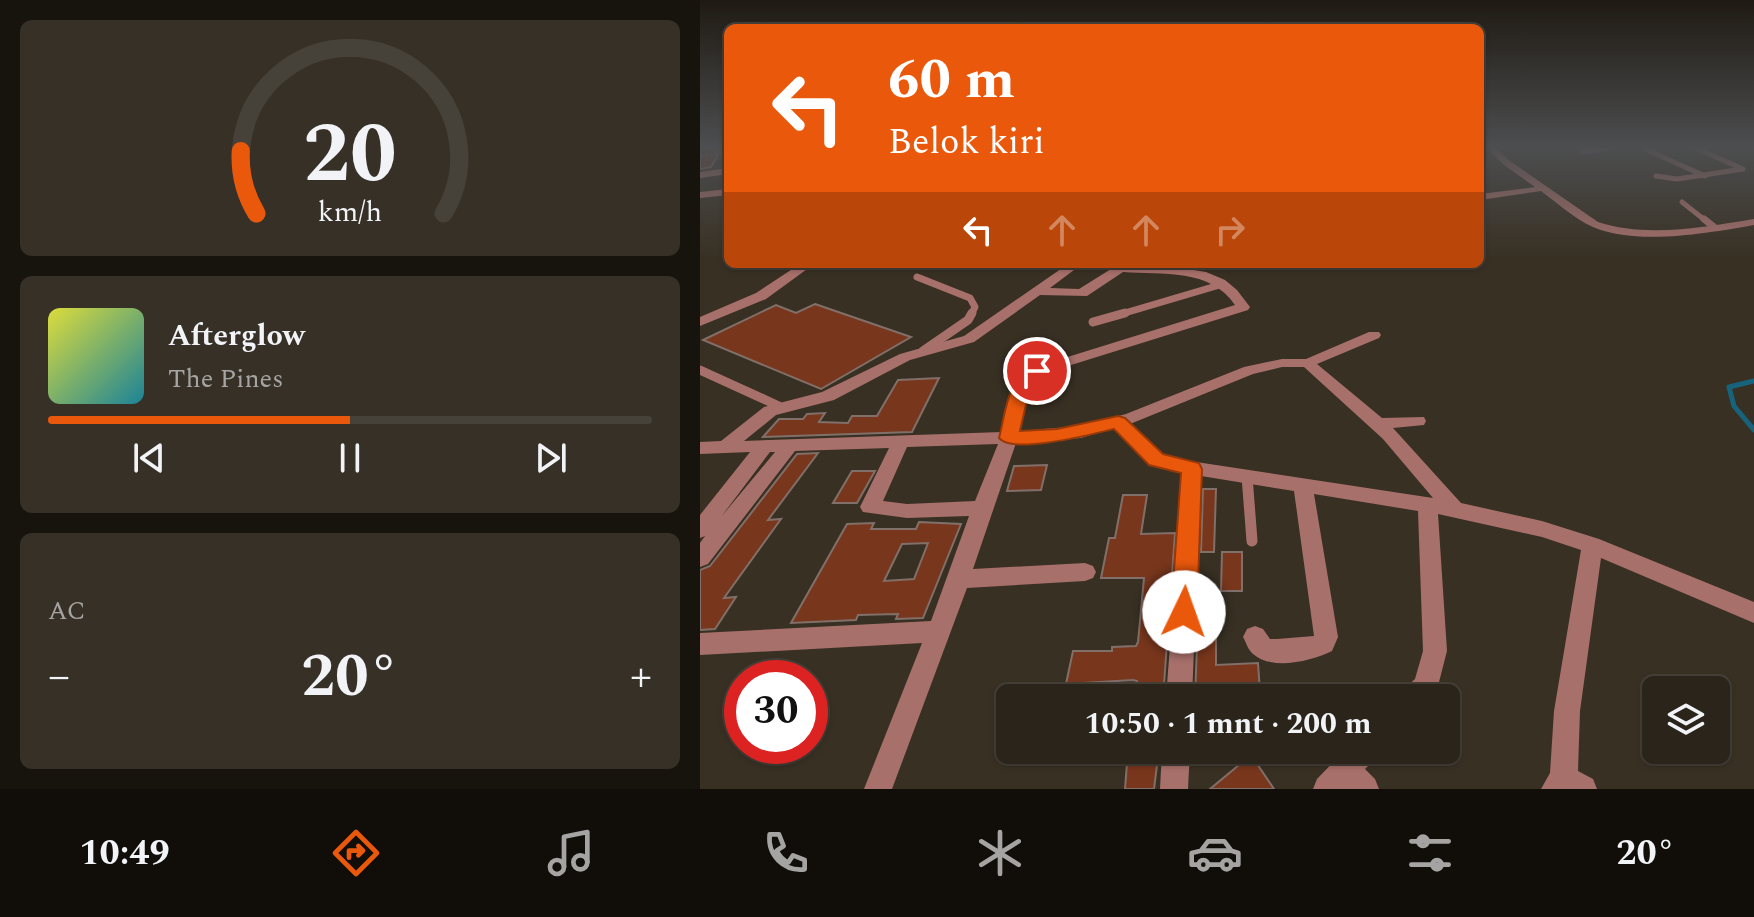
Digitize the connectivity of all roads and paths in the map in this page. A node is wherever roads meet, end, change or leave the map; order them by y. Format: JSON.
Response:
{"nodes":[{"id":1,"x":1540,"y":185,"type":"edge"},
{"id":2,"x":1545,"y":188,"type":"junction"},
{"id":3,"x":724,"y":192,"type":"edge"},
{"id":4,"x":700,"y":195,"type":"edge"},
{"id":5,"x":1484,"y":196,"type":"edge"},
{"id":6,"x":1682,"y":202,"type":"dead end"},
{"id":7,"x":1754,"y":222,"type":"edge"},
{"id":8,"x":1737,"y":226,"type":"junction"},
{"id":9,"x":1714,"y":227,"type":"junction"},
{"id":10,"x":1754,"y":232,"type":"edge"},
{"id":11,"x":802,"y":268,"type":"edge"},
{"id":12,"x":1070,"y":268,"type":"edge"},
{"id":13,"x":1122,"y":268,"type":"edge"},
{"id":14,"x":1149,"y":268,"type":"edge"},
{"id":15,"x":917,"y":277,"type":"dead end"},
{"id":16,"x":1223,"y":284,"type":"junction"},
{"id":17,"x":1037,"y":291,"type":"junction"},
{"id":18,"x":700,"y":322,"type":"edge"},
{"id":19,"x":1093,"y":322,"type":"dead end"},
{"id":20,"x":1374,"y":335,"type":"dead end"},
{"id":21,"x":923,"y":351,"type":"junction"},
{"id":22,"x":1308,"y":363,"type":"junction"},
{"id":23,"x":700,"y":370,"type":"edge"},
{"id":24,"x":781,"y":407,"type":"junction"},
{"id":25,"x":1418,"y":421,"type":"dead end"},
{"id":26,"x":1118,"y":422,"type":"junction"},
{"id":27,"x":1378,"y":424,"type":"junction"},
{"id":28,"x":1009,"y":438,"type":"junction"},
{"id":29,"x":901,"y":442,"type":"junction"},
{"id":30,"x":790,"y":445,"type":"junction"},
{"id":31,"x":764,"y":447,"type":"junction"},
{"id":32,"x":700,"y":448,"type":"edge"},
{"id":33,"x":724,"y":448,"type":"junction"},
{"id":34,"x":1192,"y":469,"type":"junction"},
{"id":35,"x":1247,"y":476,"type":"junction"},
{"id":36,"x":1303,"y":485,"type":"junction"},
{"id":37,"x":1428,"y":506,"type":"junction"},
{"id":38,"x":982,"y":508,"type":"junction"},
{"id":39,"x":1455,"y":509,"type":"junction"},
{"id":40,"x":701,"y":528,"type":"edge"},
{"id":41,"x":1252,"y":541,"type":"dead end"},
{"id":42,"x":1592,"y":545,"type":"junction"},
{"id":43,"x":700,"y":558,"type":"edge"},
{"id":44,"x":1085,"y":572,"type":"dead end"},
{"id":45,"x":959,"y":579,"type":"junction"},
{"id":46,"x":1754,"y":613,"type":"edge"},
{"id":47,"x":939,"y":631,"type":"junction"},
{"id":48,"x":1255,"y":637,"type":"dead end"},
{"id":49,"x":700,"y":644,"type":"edge"},
{"id":50,"x":1180,"y":684,"type":"edge"},
{"id":51,"x":1426,"y":684,"type":"edge"},
{"id":52,"x":1175,"y":764,"type":"edge"},
{"id":53,"x":1567,"y":786,"type":"edge"},
{"id":54,"x":878,"y":789,"type":"edge"},
{"id":55,"x":1174,"y":789,"type":"edge"}],
"edges":[{"from":1,"to":2,"type":"street"},
{"from":2,"to":5,"type":"street"},
{"from":2,"to":9,"type":"street"},
{"from":3,"to":4,"type":"street"},
{"from":6,"to":9,"type":"lane"},
{"from":7,"to":8,"type":"street"},
{"from":8,"to":9,"type":"street"},
{"from":8,"to":10,"type":"street"},
{"from":11,"to":18,"type":"street"},
{"from":12,"to":17,"type":"street"},
{"from":13,"to":17,"type":"street"},
{"from":14,"to":16,"type":"street"},
{"from":15,"to":21,"type":"lane"},
{"from":16,"to":19,"type":"lane"},
{"from":16,"to":28,"type":"street"},
{"from":17,"to":21,"type":"street"},
{"from":20,"to":22,"type":"street"},
{"from":21,"to":24,"type":"street"},
{"from":22,"to":26,"type":"street"},
{"from":22,"to":27,"type":"street"},
{"from":23,"to":24,"type":"lane"},
{"from":24,"to":33,"type":"street"},
{"from":25,"to":27,"type":"street"},
{"from":26,"to":28,"type":"street"},
{"from":26,"to":34,"type":"street"},
{"from":27,"to":39,"type":"street"},
{"from":28,"to":29,"type":"street"},
{"from":28,"to":38,"type":"street"},
{"from":29,"to":30,"type":"street"},
{"from":29,"to":38,"type":"street"},
{"from":30,"to":31,"type":"street"},
{"from":30,"to":43,"type":"street"},
{"from":31,"to":33,"type":"street"},
{"from":31,"to":40,"type":"street"},
{"from":32,"to":33,"type":"street"},
{"from":34,"to":35,"type":"street"},
{"from":34,"to":50,"type":"street"},
{"from":35,"to":36,"type":"street"},
{"from":35,"to":41,"type":"lane"},
{"from":36,"to":37,"type":"street"},
{"from":36,"to":48,"type":"street"},
{"from":37,"to":39,"type":"street"},
{"from":37,"to":51,"type":"street"},
{"from":38,"to":45,"type":"street"},
{"from":39,"to":42,"type":"street"},
{"from":42,"to":46,"type":"street"},
{"from":42,"to":53,"type":"street"},
{"from":44,"to":45,"type":"street"},
{"from":45,"to":47,"type":"street"},
{"from":47,"to":49,"type":"street"},
{"from":47,"to":54,"type":"street"},
{"from":52,"to":55,"type":"street"}]}
